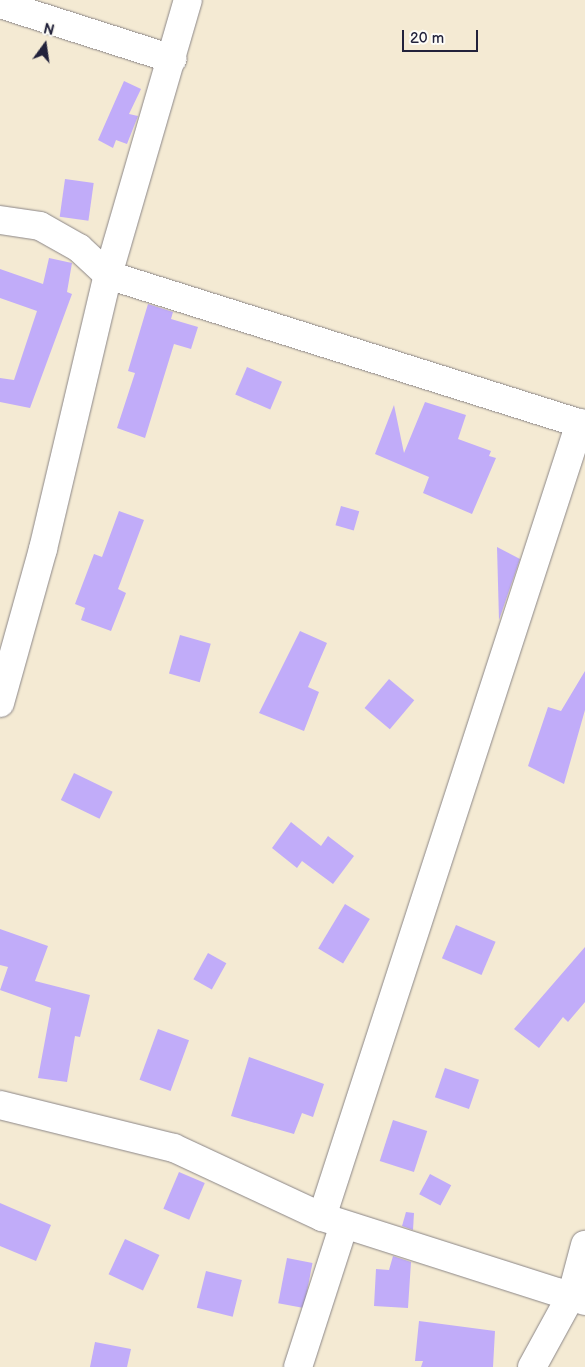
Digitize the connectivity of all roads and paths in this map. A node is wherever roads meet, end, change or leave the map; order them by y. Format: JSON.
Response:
{"nodes":[{"id":1,"x":188,"y":0,"type":"edge"},
{"id":2,"x":0,"y":4,"type":"edge"},
{"id":3,"x":172,"y":59,"type":"junction"},
{"id":4,"x":0,"y":220,"type":"edge"},
{"id":5,"x":108,"y":275,"type":"junction"},
{"id":6,"x":582,"y":424,"type":"edge"},
{"id":7,"x":3,"y":686,"type":"edge"},
{"id":8,"x":0,"y":1105,"type":"edge"},
{"id":9,"x":333,"y":1221,"type":"junction"},
{"id":10,"x":585,"y":1244,"type":"edge"},
{"id":11,"x":578,"y":1297,"type":"edge"},
{"id":12,"x":298,"y":1367,"type":"edge"},
{"id":13,"x":532,"y":1367,"type":"edge"}],
"edges":[{"from":1,"to":3,"type":"street"},
{"from":2,"to":3,"type":"street"},
{"from":3,"to":5,"type":"street"},
{"from":4,"to":5,"type":"street"},
{"from":5,"to":6,"type":"street"},
{"from":5,"to":7,"type":"street"},
{"from":6,"to":9,"type":"street"},
{"from":8,"to":9,"type":"street"},
{"from":9,"to":11,"type":"street"},
{"from":9,"to":12,"type":"street"},
{"from":10,"to":11,"type":"street"},
{"from":11,"to":13,"type":"street"}]}
